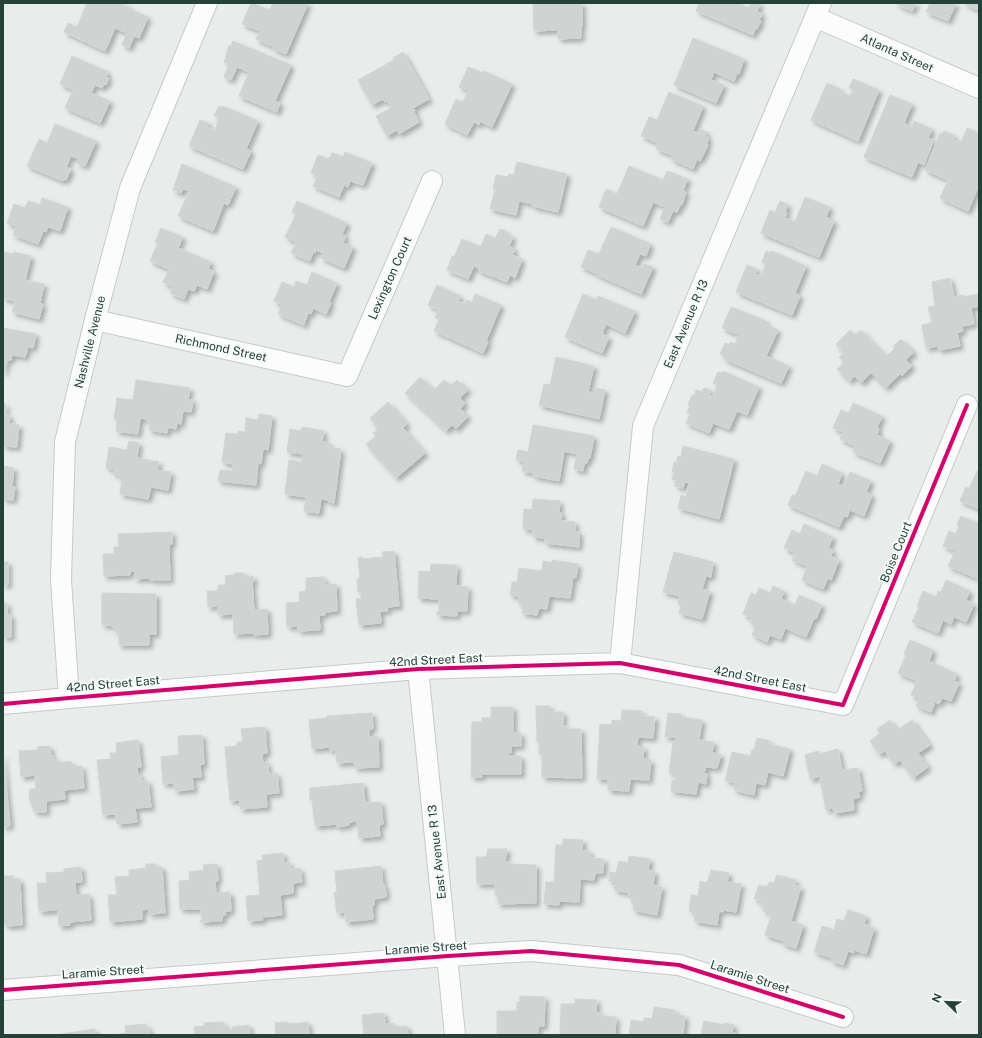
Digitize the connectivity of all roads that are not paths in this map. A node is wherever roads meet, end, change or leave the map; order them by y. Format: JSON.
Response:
{"nodes":[{"id":1,"x":207,"y":3,"type":"edge"},
{"id":2,"x":818,"y":10,"type":"edge"},
{"id":3,"x":979,"y":88,"type":"edge"},
{"id":4,"x":432,"y":181,"type":"dead end"},
{"id":5,"x":95,"y":320,"type":"junction"},
{"id":6,"x":347,"y":376,"type":"joint"},
{"id":7,"x":967,"y":405,"type":"dead end"},
{"id":8,"x":620,"y":663,"type":"junction"},
{"id":9,"x":418,"y":669,"type":"junction"},
{"id":10,"x":68,"y":698,"type":"junction"},
{"id":11,"x":3,"y":704,"type":"edge"},
{"id":12,"x":843,"y":705,"type":"joint"},
{"id":13,"x":448,"y":956,"type":"junction"},
{"id":14,"x":3,"y":990,"type":"edge"},
{"id":15,"x":843,"y":1017,"type":"dead end"},
{"id":16,"x":455,"y":1035,"type":"edge"}],
"edges":[{"from":1,"to":5,"type":"street","name":"Nashville Avenue"},
{"from":2,"to":3,"type":"street","name":"Atlanta Street"},
{"from":2,"to":8,"type":"street","name":"East Avenue R 13"},
{"from":4,"to":6,"type":"street","name":"Lexington Court"},
{"from":5,"to":6,"type":"street","name":"Richmond Street"},
{"from":5,"to":10,"type":"street","name":"Nashville Avenue"},
{"from":7,"to":12,"type":"street","name":"Boise Court"},
{"from":8,"to":9,"type":"street","name":"42nd Street East"},
{"from":8,"to":12,"type":"street","name":"42nd Street East"},
{"from":9,"to":10,"type":"street","name":"42nd Street East"},
{"from":9,"to":13,"type":"street","name":"East Avenue R 13"},
{"from":10,"to":11,"type":"street","name":"42nd Street East"},
{"from":13,"to":14,"type":"street","name":"Laramie Street"},
{"from":13,"to":15,"type":"street","name":"Laramie Street"},
{"from":13,"to":16,"type":"street","name":"East Avenue R 13"}]}
